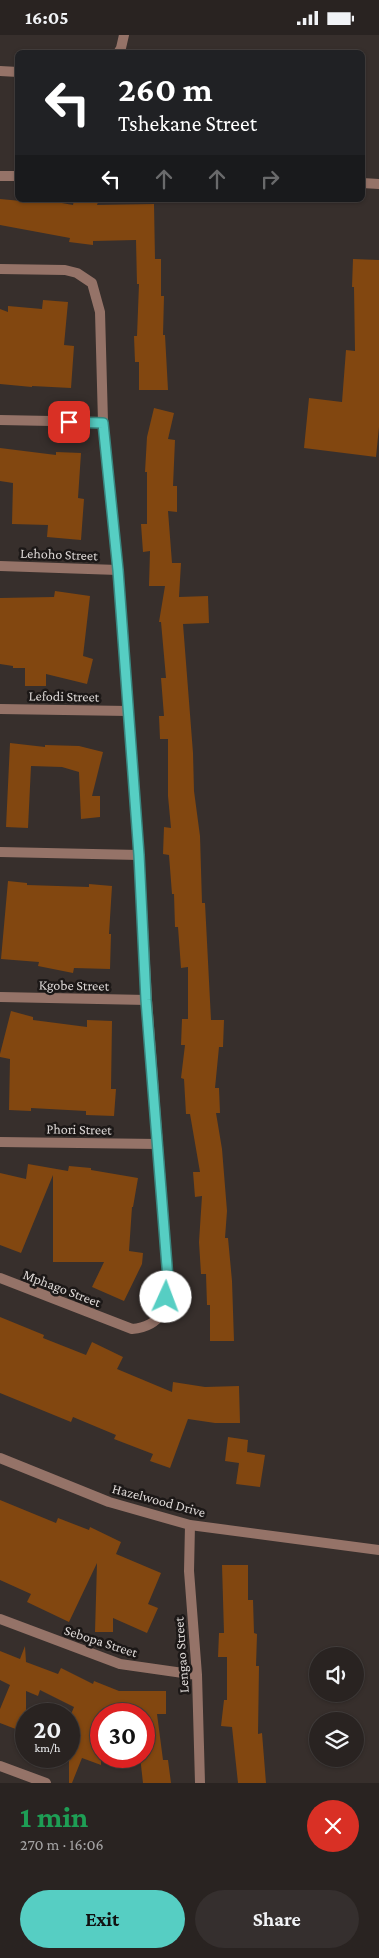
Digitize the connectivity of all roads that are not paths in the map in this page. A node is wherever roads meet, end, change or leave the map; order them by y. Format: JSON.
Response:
{"nodes":[{"id":1,"x":124,"y":35,"type":"edge"},
{"id":2,"x":120,"y":50,"type":"edge"},
{"id":3,"x":0,"y":71,"type":"edge"},
{"id":4,"x":15,"y":71,"type":"edge"},
{"id":5,"x":0,"y":176,"type":"edge"},
{"id":6,"x":15,"y":176,"type":"edge"},
{"id":7,"x":365,"y":183,"type":"edge"},
{"id":8,"x":379,"y":184,"type":"edge"},
{"id":9,"x":0,"y":269,"type":"edge"},
{"id":10,"x":0,"y":420,"type":"edge"},
{"id":11,"x":103,"y":423,"type":"junction"},
{"id":12,"x":0,"y":566,"type":"edge"},
{"id":13,"x":118,"y":570,"type":"junction"},
{"id":14,"x":0,"y":709,"type":"edge"},
{"id":15,"x":128,"y":711,"type":"junction"},
{"id":16,"x":0,"y":853,"type":"edge"},
{"id":17,"x":139,"y":855,"type":"junction"},
{"id":18,"x":0,"y":997,"type":"edge"},
{"id":19,"x":146,"y":1000,"type":"junction"},
{"id":20,"x":0,"y":1142,"type":"edge"},
{"id":21,"x":158,"y":1144,"type":"junction"},
{"id":22,"x":0,"y":1278,"type":"edge"},
{"id":23,"x":0,"y":1458,"type":"edge"},
{"id":24,"x":190,"y":1525,"type":"junction"},
{"id":25,"x":379,"y":1549,"type":"edge"},
{"id":26,"x":0,"y":1619,"type":"edge"},
{"id":27,"x":197,"y":1675,"type":"junction"},
{"id":28,"x":0,"y":1766,"type":"edge"},
{"id":29,"x":46,"y":1783,"type":"edge"},
{"id":30,"x":200,"y":1783,"type":"edge"}],
"edges":[{"from":1,"to":2,"type":"street"},
{"from":3,"to":4,"type":"street"},
{"from":5,"to":6,"type":"street"},
{"from":7,"to":8,"type":"street"},
{"from":9,"to":11,"type":"street"},
{"from":10,"to":11,"type":"street"},
{"from":11,"to":13,"type":"street"},
{"from":12,"to":13,"type":"street","name":"Lehoho Street"},
{"from":13,"to":15,"type":"street"},
{"from":14,"to":15,"type":"street","name":"Lefodi Street"},
{"from":15,"to":17,"type":"street"},
{"from":16,"to":17,"type":"street"},
{"from":17,"to":19,"type":"street"},
{"from":18,"to":19,"type":"street","name":"Kgobe Street"},
{"from":19,"to":21,"type":"street"},
{"from":20,"to":21,"type":"street","name":"Phori Street"},
{"from":21,"to":22,"type":"street","name":"Mphago Street"},
{"from":23,"to":24,"type":"street","name":"Hazelwood Drive"},
{"from":24,"to":25,"type":"street","name":"Hazelwood Drive"},
{"from":24,"to":27,"type":"street","name":"Lengao Street"},
{"from":26,"to":27,"type":"street","name":"Sebopa Street"},
{"from":27,"to":30,"type":"street","name":"Lengao Street"},
{"from":28,"to":29,"type":"street"}]}
